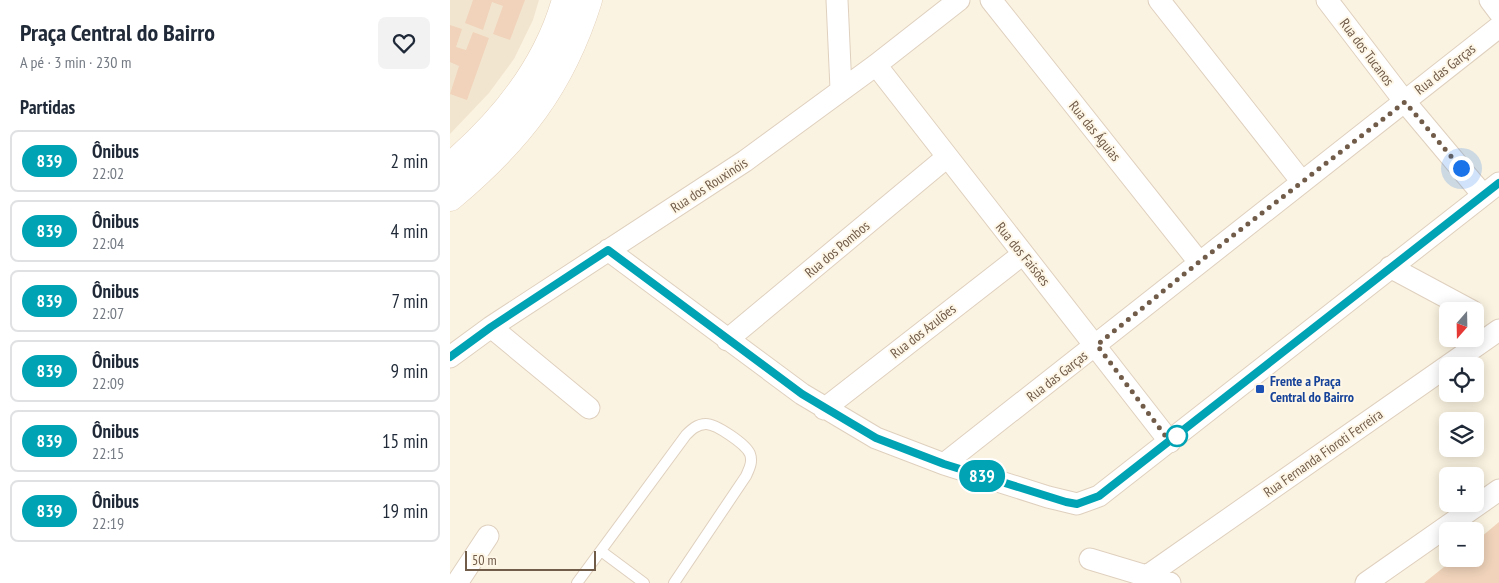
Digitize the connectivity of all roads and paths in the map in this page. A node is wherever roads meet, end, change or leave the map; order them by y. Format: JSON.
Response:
{"nodes":[{"id":1,"x":566,"y":0,"type":"edge"},
{"id":2,"x":588,"y":0,"type":"edge"},
{"id":3,"x":836,"y":0,"type":"edge"},
{"id":4,"x":991,"y":0,"type":"edge"},
{"id":5,"x":1159,"y":0,"type":"edge"},
{"id":6,"x":1327,"y":0,"type":"edge"},
{"id":7,"x":1490,"y":0,"type":"edge"},
{"id":8,"x":957,"y":1,"type":"edge"},
{"id":9,"x":1499,"y":12,"type":"edge"},
{"id":10,"x":1499,"y":27,"type":"edge"},
{"id":11,"x":876,"y":65,"type":"junction"},
{"id":12,"x":841,"y":89,"type":"junction"},
{"id":13,"x":1405,"y":102,"type":"junction"},
{"id":14,"x":947,"y":157,"type":"junction"},
{"id":15,"x":450,"y":167,"type":"edge"},
{"id":16,"x":1302,"y":182,"type":"junction"},
{"id":17,"x":1491,"y":189,"type":"edge"},
{"id":18,"x":450,"y":197,"type":"edge"},
{"id":19,"x":608,"y":250,"type":"junction"},
{"id":20,"x":1023,"y":254,"type":"junction"},
{"id":21,"x":1199,"y":262,"type":"junction"},
{"id":22,"x":1390,"y":267,"type":"junction"},
{"id":23,"x":1455,"y":302,"type":"edge"},
{"id":24,"x":1484,"y":318,"type":"edge"},
{"id":25,"x":1499,"y":326,"type":"edge"},
{"id":26,"x":491,"y":327,"type":"junction"},
{"id":27,"x":1499,"y":330,"type":"edge"},
{"id":28,"x":726,"y":340,"type":"junction"},
{"id":29,"x":1097,"y":345,"type":"junction"},
{"id":30,"x":450,"y":357,"type":"edge"},
{"id":31,"x":589,"y":408,"type":"dead end"},
{"id":32,"x":824,"y":409,"type":"junction"},
{"id":33,"x":1170,"y":442,"type":"junction"},
{"id":34,"x":944,"y":464,"type":"junction"},
{"id":35,"x":1499,"y":490,"type":"edge"},
{"id":36,"x":488,"y":536,"type":"dead end"},
{"id":37,"x":601,"y":551,"type":"junction"},
{"id":38,"x":1090,"y":559,"type":"dead end"},
{"id":39,"x":1147,"y":576,"type":"junction"},
{"id":40,"x":456,"y":583,"type":"edge"},
{"id":41,"x":577,"y":583,"type":"edge"},
{"id":42,"x":644,"y":583,"type":"edge"},
{"id":43,"x":674,"y":583,"type":"edge"},
{"id":44,"x":1170,"y":583,"type":"edge"},
{"id":45,"x":1366,"y":583,"type":"edge"}],
"edges":[{"from":1,"to":15,"type":"main road"},
{"from":2,"to":18,"type":"main road"},
{"from":3,"to":12,"type":"street"},
{"from":4,"to":21,"type":"street","name":"Rua das Águias"},
{"from":5,"to":16,"type":"street"},
{"from":6,"to":13,"type":"street","name":"Rua dos Tucanos"},
{"from":7,"to":9,"type":"street"},
{"from":8,"to":11,"type":"street","name":"Rua dos Rouxinóis"},
{"from":10,"to":13,"type":"street","name":"Rua das Garças"},
{"from":11,"to":12,"type":"street","name":"Rua dos Rouxinóis"},
{"from":11,"to":14,"type":"street","name":"Rua dos Faisões"},
{"from":12,"to":19,"type":"street","name":"Rua dos Rouxinóis"},
{"from":13,"to":16,"type":"street","name":"Rua das Garças"},
{"from":13,"to":17,"type":"street","name":"Rua dos Tucanos"},
{"from":14,"to":20,"type":"street","name":"Rua dos Faisões"},
{"from":14,"to":28,"type":"street","name":"Rua dos Pombos"},
{"from":16,"to":21,"type":"street","name":"Rua das Garças"},
{"from":17,"to":22,"type":"street"},
{"from":19,"to":26,"type":"street","name":"Rua dos Rouxinóis"},
{"from":19,"to":28,"type":"street"},
{"from":20,"to":29,"type":"street","name":"Rua dos Faisões"},
{"from":20,"to":32,"type":"street","name":"Rua dos Azulões"},
{"from":21,"to":29,"type":"street","name":"Rua das Garças"},
{"from":22,"to":23,"type":"street"},
{"from":22,"to":33,"type":"street"},
{"from":24,"to":25,"type":"street"},
{"from":26,"to":30,"type":"street","name":"Rua dos Rouxinóis"},
{"from":26,"to":31,"type":"street"},
{"from":27,"to":39,"type":"street","name":"Rua Fernanda Fioroti Ferreira"},
{"from":28,"to":32,"type":"street"},
{"from":29,"to":33,"type":"street","name":"Rua dos Faisões"},
{"from":29,"to":34,"type":"street","name":"Rua das Garças"},
{"from":32,"to":34,"type":"street"},
{"from":33,"to":34,"type":"street"},
{"from":35,"to":45,"type":"street"},
{"from":36,"to":40,"type":"street"},
{"from":37,"to":41,"type":"lane"},
{"from":37,"to":42,"type":"lane"},
{"from":37,"to":43,"type":"lane"},
{"from":38,"to":39,"type":"street"},
{"from":39,"to":44,"type":"street"}]}
